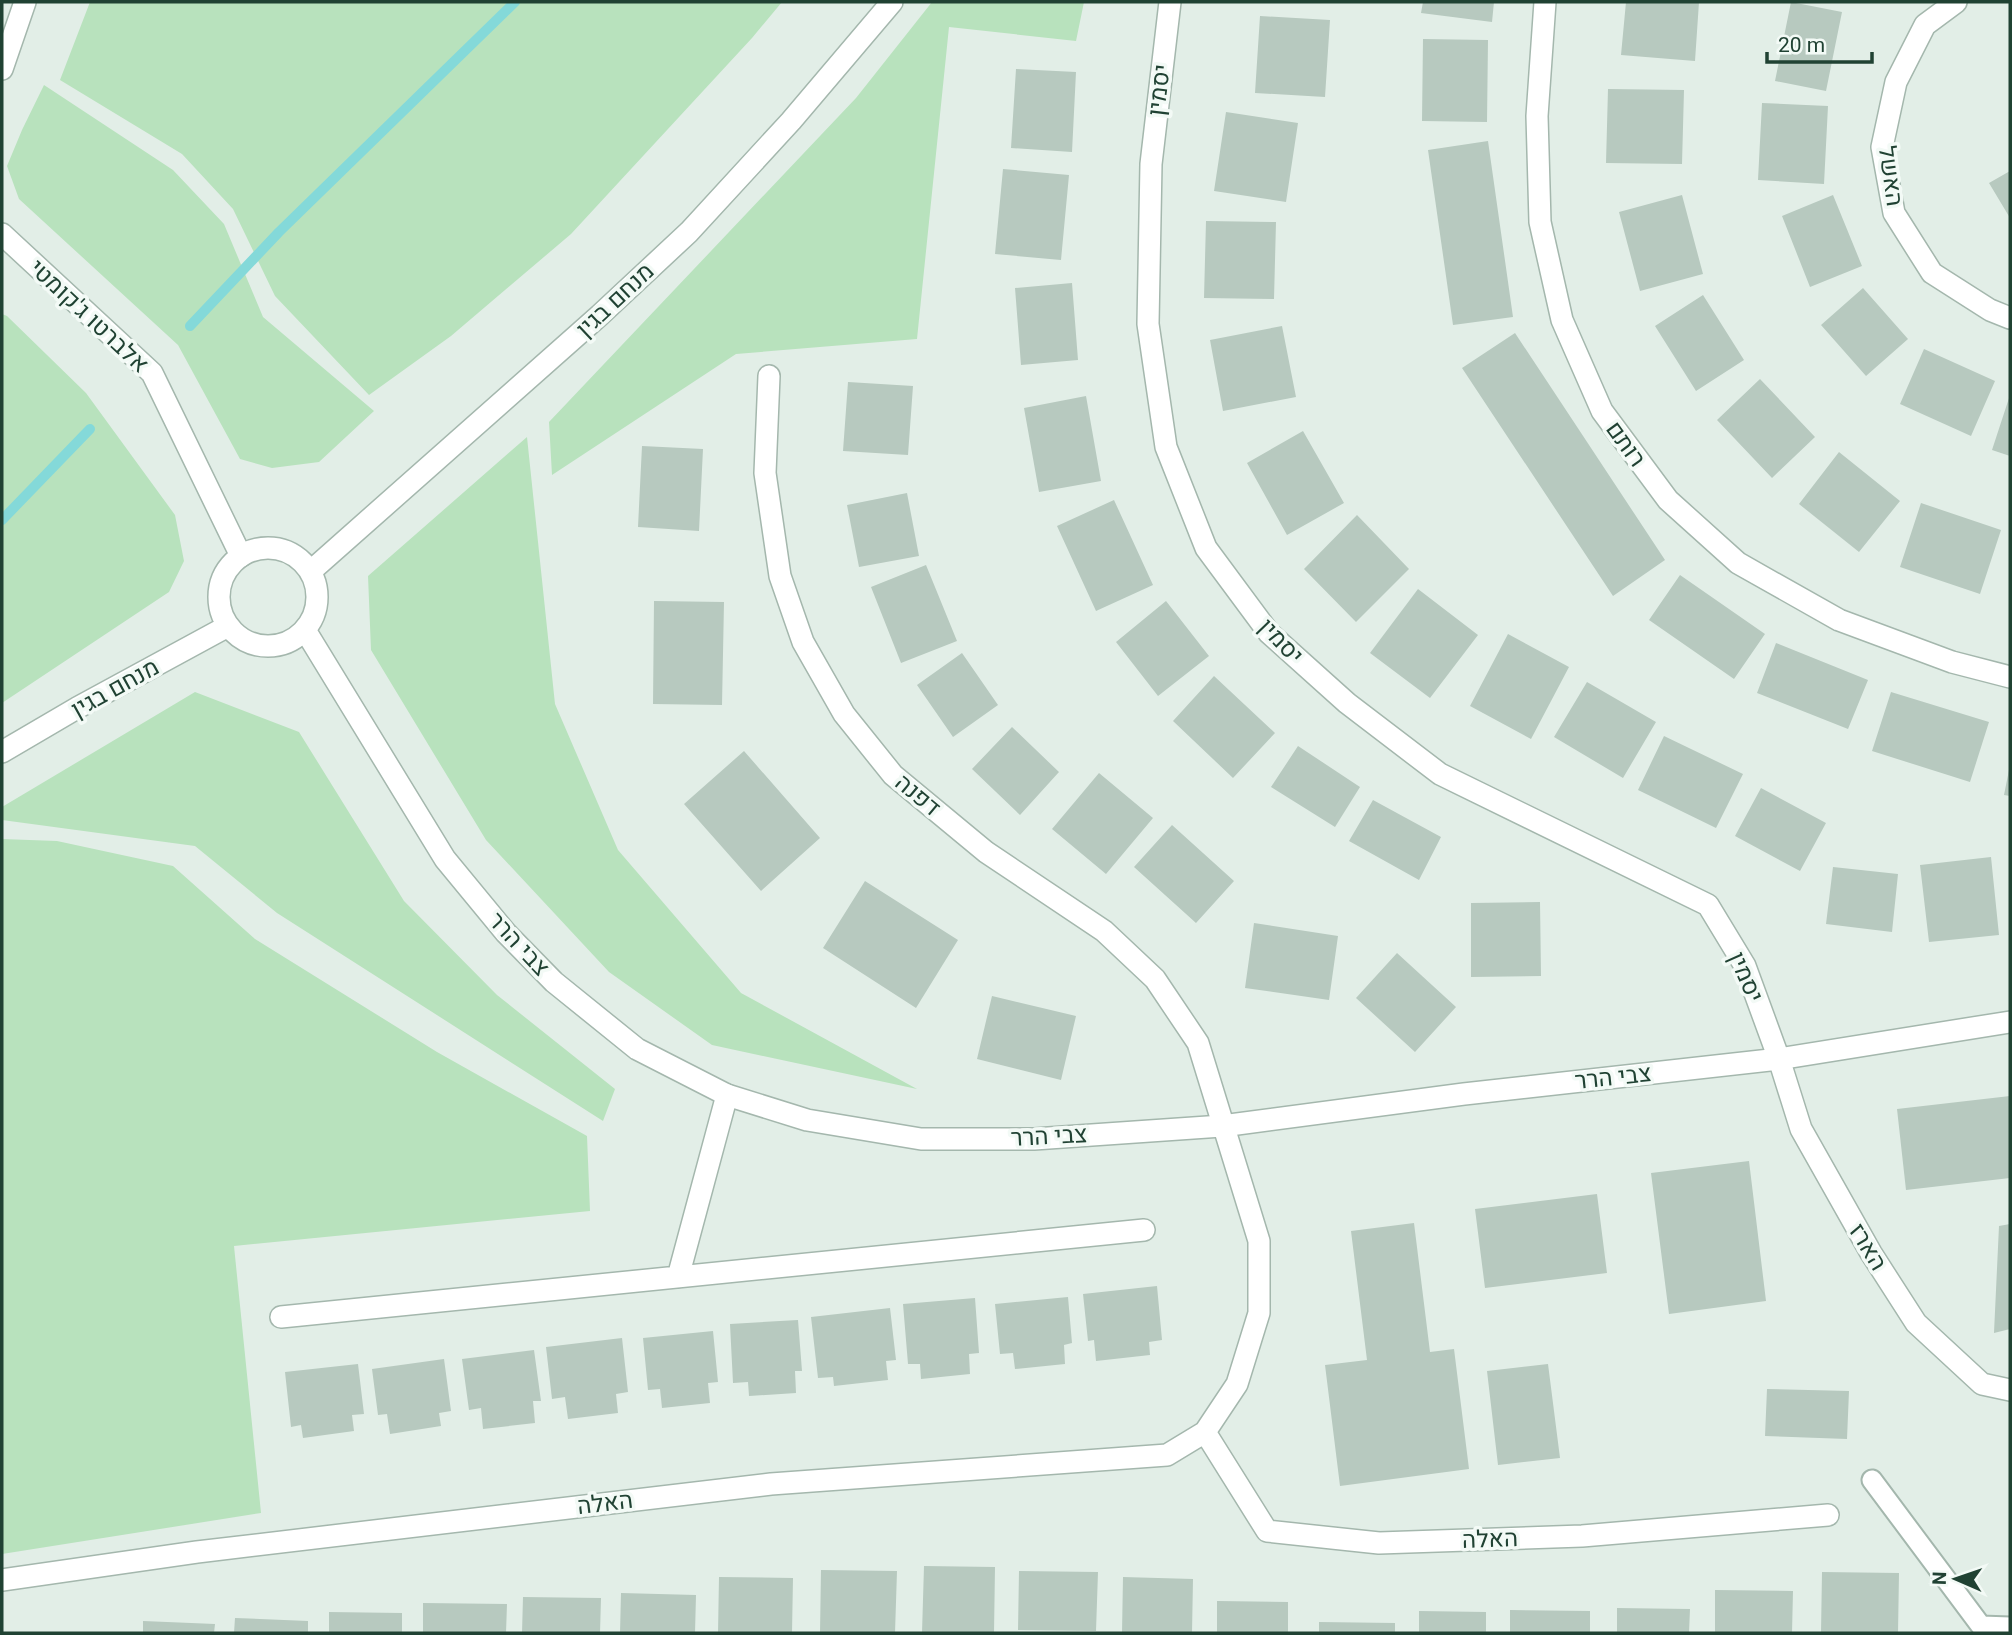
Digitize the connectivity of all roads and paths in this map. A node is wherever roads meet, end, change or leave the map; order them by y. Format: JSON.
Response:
{"nodes":[{"id":1,"x":25,"y":2,"type":"edge"},
{"id":2,"x":892,"y":2,"type":"edge"},
{"id":3,"x":1170,"y":2,"type":"edge"},
{"id":4,"x":1545,"y":2,"type":"edge"},
{"id":5,"x":1956,"y":2,"type":"edge"},
{"id":6,"x":2,"y":69,"type":"edge"},
{"id":7,"x":2,"y":234,"type":"edge"},
{"id":8,"x":2010,"y":318,"type":"edge"},
{"id":9,"x":769,"y":376,"type":"dead end"},
{"id":10,"x":241,"y":556,"type":"junction"},
{"id":11,"x":311,"y":571,"type":"junction"},
{"id":12,"x":229,"y":626,"type":"junction"},
{"id":13,"x":305,"y":630,"type":"junction"},
{"id":14,"x":2010,"y":677,"type":"edge"},
{"id":15,"x":2,"y":752,"type":"edge"},
{"id":16,"x":2010,"y":1022,"type":"edge"},
{"id":17,"x":1779,"y":1059,"type":"junction"},
{"id":18,"x":727,"y":1095,"type":"junction"},
{"id":19,"x":1222,"y":1126,"type":"junction"},
{"id":20,"x":1144,"y":1230,"type":"dead end"},
{"id":21,"x":678,"y":1277,"type":"junction"},
{"id":22,"x":281,"y":1317,"type":"dead end"},
{"id":23,"x":2010,"y":1390,"type":"edge"},
{"id":24,"x":1205,"y":1432,"type":"junction"},
{"id":25,"x":1872,"y":1480,"type":"dead end"},
{"id":26,"x":1829,"y":1515,"type":"dead end"},
{"id":27,"x":2,"y":1580,"type":"edge"},
{"id":28,"x":2010,"y":1627,"type":"edge"}],
"edges":[{"from":1,"to":6,"type":"street"},
{"from":2,"to":11,"type":"street","name":"מנחם בגין"},
{"from":3,"to":17,"type":"street","name":"יסמין"},
{"from":4,"to":14,"type":"street","name":"רותם"},
{"from":5,"to":8,"type":"street","name":"האשל"},
{"from":7,"to":10,"type":"street","name":"אלברטו ג'קומטי"},
{"from":9,"to":19,"type":"street","name":"דפנה"},
{"from":10,"to":11,"type":"street"},
{"from":10,"to":12,"type":"street"},
{"from":11,"to":13,"type":"street"},
{"from":12,"to":13,"type":"street"},
{"from":12,"to":15,"type":"street","name":"מנחם בגין"},
{"from":13,"to":18,"type":"street","name":"צבי הרר"},
{"from":16,"to":17,"type":"street","name":"צבי הרר"},
{"from":17,"to":19,"type":"street","name":"צבי הרר"},
{"from":17,"to":23,"type":"street","name":"הארז"},
{"from":18,"to":19,"type":"street","name":"צבי הרר"},
{"from":18,"to":21,"type":"street"},
{"from":19,"to":24,"type":"street","name":"האלה"},
{"from":20,"to":21,"type":"street"},
{"from":21,"to":22,"type":"street"},
{"from":24,"to":26,"type":"street","name":"האלה"},
{"from":24,"to":27,"type":"street","name":"האלה"},
{"from":25,"to":28,"type":"lane"}]}
